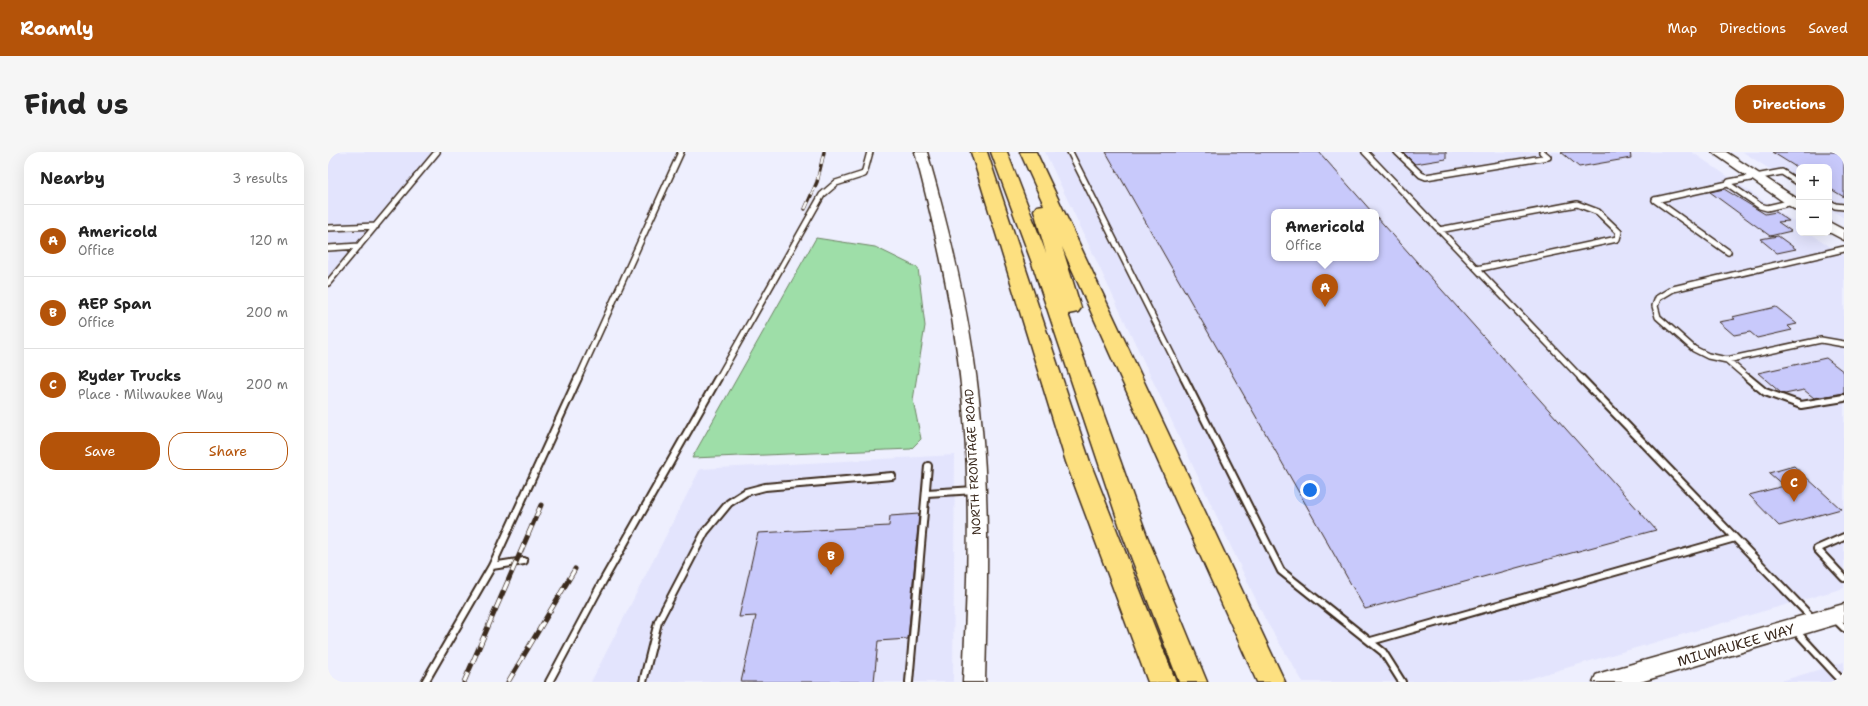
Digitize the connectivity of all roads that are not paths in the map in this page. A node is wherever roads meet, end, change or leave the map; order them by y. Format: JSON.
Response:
{"nodes":[{"id":1,"x":437,"y":152,"type":"edge"},
{"id":2,"x":681,"y":152,"type":"edge"},
{"id":3,"x":870,"y":152,"type":"edge"},
{"id":4,"x":921,"y":152,"type":"edge"},
{"id":5,"x":967,"y":152,"type":"edge"},
{"id":6,"x":979,"y":152,"type":"edge"},
{"id":7,"x":999,"y":152,"type":"edge"},
{"id":8,"x":1022,"y":152,"type":"edge"},
{"id":9,"x":1028,"y":152,"type":"edge"},
{"id":10,"x":1070,"y":152,"type":"edge"},
{"id":11,"x":1365,"y":152,"type":"edge"},
{"id":12,"x":1397,"y":152,"type":"edge"},
{"id":13,"x":1542,"y":152,"type":"edge"},
{"id":14,"x":1718,"y":152,"type":"edge"},
{"id":15,"x":1756,"y":177,"type":"junction"},
{"id":16,"x":1796,"y":181,"type":"edge"},
{"id":17,"x":1728,"y":184,"type":"junction"},
{"id":18,"x":1796,"y":204,"type":"edge"},
{"id":19,"x":1832,"y":204,"type":"edge"},
{"id":20,"x":1844,"y":207,"type":"edge"},
{"id":21,"x":376,"y":226,"type":"junction"},
{"id":22,"x":328,"y":228,"type":"edge"},
{"id":23,"x":1832,"y":228,"type":"edge"},
{"id":24,"x":1439,"y":230,"type":"junction"},
{"id":25,"x":1844,"y":236,"type":"edge"},
{"id":26,"x":359,"y":246,"type":"junction"},
{"id":27,"x":328,"y":248,"type":"edge"},
{"id":28,"x":1844,"y":249,"type":"edge"},
{"id":29,"x":1728,"y":252,"type":"dead end"},
{"id":30,"x":1477,"y":269,"type":"junction"},
{"id":31,"x":328,"y":283,"type":"edge"},
{"id":32,"x":1029,"y":307,"type":"junction"},
{"id":33,"x":1844,"y":344,"type":"edge"},
{"id":34,"x":1727,"y":360,"type":"junction"},
{"id":35,"x":1844,"y":398,"type":"edge"},
{"id":36,"x":928,"y":466,"type":"dead end"},
{"id":37,"x":892,"y":476,"type":"dead end"},
{"id":38,"x":976,"y":490,"type":"junction"},
{"id":39,"x":927,"y":493,"type":"junction"},
{"id":40,"x":1135,"y":536,"type":"junction"},
{"id":41,"x":1844,"y":537,"type":"edge"},
{"id":42,"x":1735,"y":538,"type":"junction"},
{"id":43,"x":524,"y":562,"type":"dead end"},
{"id":44,"x":492,"y":566,"type":"junction"},
{"id":45,"x":1844,"y":578,"type":"edge"},
{"id":46,"x":1834,"y":620,"type":"edge"},
{"id":47,"x":1794,"y":628,"type":"junction"},
{"id":48,"x":1370,"y":641,"type":"junction"},
{"id":49,"x":425,"y":682,"type":"edge"},
{"id":50,"x":549,"y":682,"type":"edge"},
{"id":51,"x":643,"y":682,"type":"edge"},
{"id":52,"x":909,"y":682,"type":"edge"},
{"id":53,"x":974,"y":682,"type":"edge"},
{"id":54,"x":1162,"y":682,"type":"edge"},
{"id":55,"x":1194,"y":682,"type":"edge"},
{"id":56,"x":1271,"y":682,"type":"edge"},
{"id":57,"x":1402,"y":682,"type":"edge"},
{"id":58,"x":1604,"y":682,"type":"edge"},
{"id":59,"x":1843,"y":682,"type":"edge"}],
"edges":[{"from":1,"to":21,"type":"lane"},
{"from":2,"to":44,"type":"lane"},
{"from":3,"to":50,"type":"lane"},
{"from":4,"to":38,"type":"street","name":"NORTH FRONTAGE ROAD"},
{"from":5,"to":32,"type":"highway"},
{"from":6,"to":32,"type":"highway"},
{"from":7,"to":40,"type":"highway"},
{"from":8,"to":40,"type":"highway"},
{"from":9,"to":56,"type":"highway"},
{"from":10,"to":48,"type":"lane"},
{"from":11,"to":24,"type":"lane"},
{"from":12,"to":13,"type":"lane"},
{"from":14,"to":15,"type":"street"},
{"from":15,"to":16,"type":"lane"},
{"from":15,"to":17,"type":"lane"},
{"from":15,"to":18,"type":"street"},
{"from":17,"to":18,"type":"lane"},
{"from":17,"to":29,"type":"lane"},
{"from":19,"to":20,"type":"lane"},
{"from":21,"to":22,"type":"lane"},
{"from":21,"to":26,"type":"lane"},
{"from":23,"to":25,"type":"street"},
{"from":24,"to":30,"type":"lane"},
{"from":24,"to":30,"type":"lane"},
{"from":26,"to":27,"type":"lane"},
{"from":26,"to":31,"type":"lane"},
{"from":28,"to":34,"type":"lane"},
{"from":30,"to":42,"type":"lane"},
{"from":32,"to":54,"type":"highway"},
{"from":33,"to":34,"type":"lane"},
{"from":34,"to":35,"type":"lane"},
{"from":36,"to":39,"type":"lane"},
{"from":37,"to":51,"type":"lane"},
{"from":38,"to":39,"type":"lane"},
{"from":38,"to":53,"type":"street","name":"NORTH FRONTAGE ROAD"},
{"from":39,"to":52,"type":"lane"},
{"from":40,"to":55,"type":"highway"},
{"from":41,"to":45,"type":"lane"},
{"from":42,"to":46,"type":"lane"},
{"from":42,"to":48,"type":"lane"},
{"from":43,"to":44,"type":"lane"},
{"from":44,"to":49,"type":"lane"},
{"from":46,"to":47,"type":"street","name":"MILWAUKEE WAY"},
{"from":47,"to":58,"type":"street","name":"MILWAUKEE WAY"},
{"from":47,"to":59,"type":"lane"},
{"from":48,"to":57,"type":"lane"}]}
